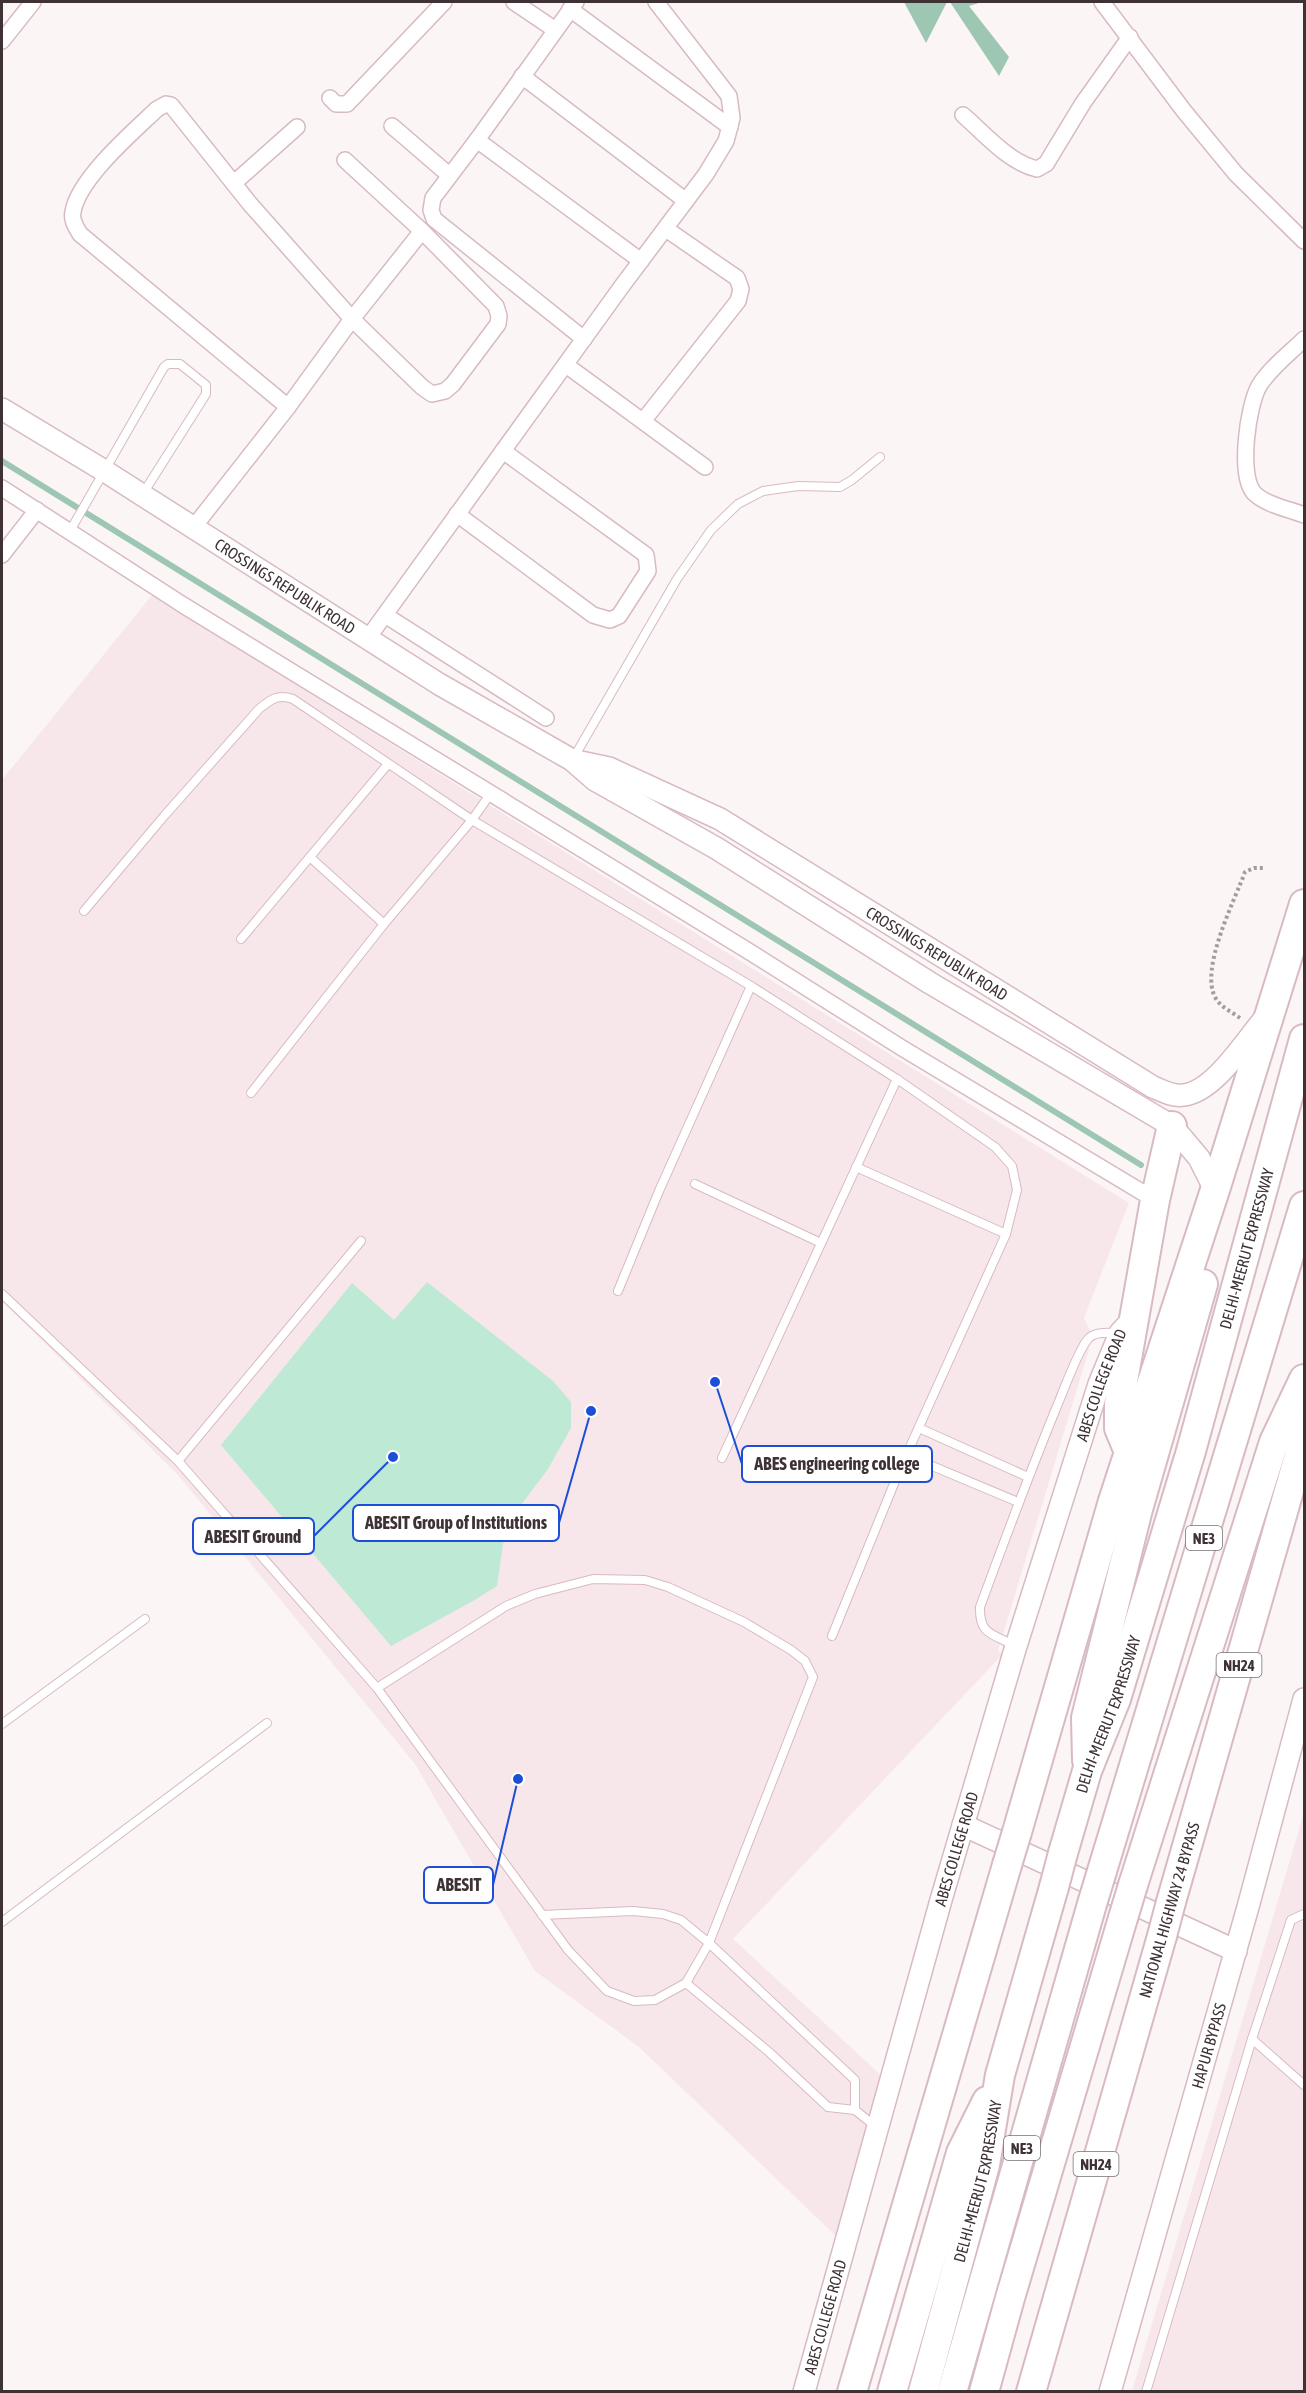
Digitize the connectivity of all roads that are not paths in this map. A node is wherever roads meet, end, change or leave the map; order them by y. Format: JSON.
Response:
{"nodes":[{"id":1,"x":33,"y":2,"type":"edge"},
{"id":2,"x":444,"y":2,"type":"edge"},
{"id":3,"x":514,"y":2,"type":"edge"},
{"id":4,"x":656,"y":2,"type":"edge"},
{"id":5,"x":1102,"y":2,"type":"edge"},
{"id":6,"x":573,"y":5,"type":"edge"},
{"id":7,"x":554,"y":29,"type":"junction"},
{"id":8,"x":1130,"y":37,"type":"junction"},
{"id":9,"x":2,"y":40,"type":"edge"},
{"id":10,"x":522,"y":76,"type":"junction"},
{"id":11,"x":330,"y":98,"type":"dead end"},
{"id":12,"x":963,"y":115,"type":"dead end"},
{"id":13,"x":392,"y":126,"type":"dead end"},
{"id":14,"x":297,"y":127,"type":"dead end"},
{"id":15,"x":730,"y":128,"type":"junction"},
{"id":16,"x":477,"y":140,"type":"junction"},
{"id":17,"x":345,"y":160,"type":"dead end"},
{"id":18,"x":449,"y":175,"type":"junction"},
{"id":19,"x":234,"y":183,"type":"junction"},
{"id":20,"x":686,"y":201,"type":"junction"},
{"id":21,"x":666,"y":229,"type":"junction"},
{"id":22,"x":422,"y":231,"type":"junction"},
{"id":23,"x":1305,"y":241,"type":"edge"},
{"id":24,"x":642,"y":261,"type":"junction"},
{"id":25,"x":352,"y":319,"type":"junction"},
{"id":26,"x":584,"y":339,"type":"junction"},
{"id":27,"x":1305,"y":339,"type":"edge"},
{"id":28,"x":566,"y":365,"type":"junction"},
{"id":29,"x":288,"y":407,"type":"junction"},
{"id":30,"x":2,"y":409,"type":"edge"},
{"id":31,"x":643,"y":421,"type":"junction"},
{"id":32,"x":503,"y":451,"type":"junction"},
{"id":33,"x":880,"y":457,"type":"dead end"},
{"id":34,"x":705,"y":466,"type":"dead end"},
{"id":35,"x":103,"y":470,"type":"junction"},
{"id":36,"x":2,"y":488,"type":"edge"},
{"id":37,"x":142,"y":495,"type":"junction"},
{"id":38,"x":37,"y":510,"type":"junction"},
{"id":39,"x":457,"y":514,"type":"junction"},
{"id":40,"x":1305,"y":515,"type":"edge"},
{"id":41,"x":193,"y":528,"type":"junction"},
{"id":42,"x":70,"y":531,"type":"junction"},
{"id":43,"x":2,"y":555,"type":"edge"},
{"id":44,"x":385,"y":615,"type":"junction"},
{"id":45,"x":368,"y":638,"type":"junction"},
{"id":46,"x":546,"y":718,"type":"dead end"},
{"id":47,"x":572,"y":760,"type":"junction"},
{"id":48,"x":388,"y":764,"type":"junction"},
{"id":49,"x":491,"y":794,"type":"junction"},
{"id":50,"x":472,"y":820,"type":"junction"},
{"id":51,"x":311,"y":858,"type":"junction"},
{"id":52,"x":1305,"y":904,"type":"edge"},
{"id":53,"x":84,"y":911,"type":"dead end"},
{"id":54,"x":384,"y":924,"type":"junction"},
{"id":55,"x":241,"y":939,"type":"dead end"},
{"id":56,"x":751,"y":986,"type":"junction"},
{"id":57,"x":1264,"y":1018,"type":"junction"},
{"id":58,"x":1305,"y":1040,"type":"edge"},
{"id":59,"x":897,"y":1079,"type":"junction"},
{"id":60,"x":251,"y":1093,"type":"dead end"},
{"id":61,"x":1172,"y":1126,"type":"junction"},
{"id":62,"x":856,"y":1167,"type":"junction"},
{"id":63,"x":695,"y":1184,"type":"dead end"},
{"id":64,"x":1215,"y":1190,"type":"junction"},
{"id":65,"x":1155,"y":1200,"type":"junction"},
{"id":66,"x":1305,"y":1206,"type":"edge"},
{"id":67,"x":1006,"y":1234,"type":"junction"},
{"id":68,"x":361,"y":1241,"type":"dead end"},
{"id":69,"x":821,"y":1243,"type":"junction"},
{"id":70,"x":618,"y":1291,"type":"dead end"},
{"id":71,"x":2,"y":1294,"type":"edge"},
{"id":72,"x":1127,"y":1325,"type":"junction"},
{"id":73,"x":1305,"y":1379,"type":"edge"},
{"id":74,"x":919,"y":1428,"type":"junction"},
{"id":75,"x":1305,"y":1428,"type":"edge"},
{"id":76,"x":1129,"y":1452,"type":"junction"},
{"id":77,"x":906,"y":1455,"type":"junction"},
{"id":78,"x":722,"y":1458,"type":"dead end"},
{"id":79,"x":178,"y":1461,"type":"junction"},
{"id":80,"x":1028,"y":1477,"type":"junction"},
{"id":81,"x":1215,"y":1500,"type":"junction"},
{"id":82,"x":1018,"y":1502,"type":"junction"},
{"id":83,"x":144,"y":1619,"type":"dead end"},
{"id":84,"x":832,"y":1636,"type":"dead end"},
{"id":85,"x":1016,"y":1646,"type":"junction"},
{"id":86,"x":377,"y":1688,"type":"junction"},
{"id":87,"x":1305,"y":1699,"type":"edge"},
{"id":88,"x":267,"y":1723,"type":"dead end"},
{"id":89,"x":2,"y":1724,"type":"edge"},
{"id":90,"x":1087,"y":1771,"type":"junction"},
{"id":91,"x":963,"y":1825,"type":"junction"},
{"id":92,"x":1150,"y":1827,"type":"junction"},
{"id":93,"x":1305,"y":1914,"type":"edge"},
{"id":94,"x":542,"y":1915,"type":"junction"},
{"id":95,"x":2,"y":1922,"type":"edge"},
{"id":96,"x":709,"y":1943,"type":"junction"},
{"id":97,"x":1236,"y":1951,"type":"junction"},
{"id":98,"x":686,"y":1983,"type":"junction"},
{"id":99,"x":1252,"y":2039,"type":"junction"},
{"id":100,"x":1000,"y":2075,"type":"junction"},
{"id":101,"x":1305,"y":2085,"type":"edge"},
{"id":102,"x":855,"y":2110,"type":"junction"},
{"id":103,"x":879,"y":2129,"type":"junction"},
{"id":104,"x":804,"y":2391,"type":"edge"},
{"id":105,"x":852,"y":2391,"type":"edge"},
{"id":106,"x":892,"y":2391,"type":"edge"},
{"id":107,"x":923,"y":2391,"type":"edge"},
{"id":108,"x":952,"y":2391,"type":"edge"},
{"id":109,"x":984,"y":2391,"type":"edge"},
{"id":110,"x":1031,"y":2391,"type":"edge"},
{"id":111,"x":1110,"y":2391,"type":"edge"},
{"id":112,"x":1146,"y":2391,"type":"edge"}],
"edges":[{"from":1,"to":9,"type":"street"},
{"from":2,"to":11,"type":"street"},
{"from":3,"to":7,"type":"street"},
{"from":4,"to":15,"type":"street"},
{"from":5,"to":8,"type":"street"},
{"from":6,"to":7,"type":"street"},
{"from":6,"to":15,"type":"street"},
{"from":7,"to":10,"type":"street"},
{"from":8,"to":12,"type":"street"},
{"from":8,"to":23,"type":"street"},
{"from":10,"to":16,"type":"street"},
{"from":10,"to":20,"type":"street"},
{"from":13,"to":18,"type":"street"},
{"from":14,"to":19,"type":"street"},
{"from":15,"to":20,"type":"street"},
{"from":16,"to":18,"type":"street"},
{"from":16,"to":24,"type":"street"},
{"from":17,"to":22,"type":"street"},
{"from":18,"to":26,"type":"street"},
{"from":19,"to":25,"type":"street"},
{"from":19,"to":29,"type":"street"},
{"from":20,"to":21,"type":"street"},
{"from":21,"to":24,"type":"street"},
{"from":21,"to":31,"type":"street"},
{"from":22,"to":25,"type":"street"},
{"from":22,"to":25,"type":"street"},
{"from":24,"to":26,"type":"street"},
{"from":25,"to":29,"type":"street"},
{"from":26,"to":28,"type":"street"},
{"from":27,"to":40,"type":"street"},
{"from":28,"to":31,"type":"street"},
{"from":28,"to":32,"type":"street"},
{"from":29,"to":41,"type":"street"},
{"from":30,"to":35,"type":"street","name":"CROSSINGS REPUBLIK ROAD"},
{"from":31,"to":34,"type":"street"},
{"from":32,"to":39,"type":"street"},
{"from":32,"to":39,"type":"street"},
{"from":33,"to":47,"type":"lane"},
{"from":35,"to":37,"type":"street","name":"CROSSINGS REPUBLIK ROAD"},
{"from":35,"to":37,"type":"lane"},
{"from":35,"to":42,"type":"lane"},
{"from":36,"to":38,"type":"street"},
{"from":37,"to":41,"type":"street","name":"CROSSINGS REPUBLIK ROAD"},
{"from":38,"to":42,"type":"street"},
{"from":38,"to":43,"type":"street"},
{"from":39,"to":44,"type":"street"},
{"from":41,"to":45,"type":"street","name":"CROSSINGS REPUBLIK ROAD"},
{"from":42,"to":49,"type":"street"},
{"from":44,"to":45,"type":"street"},
{"from":44,"to":46,"type":"street"},
{"from":45,"to":47,"type":"street","name":"CROSSINGS REPUBLIK ROAD"},
{"from":47,"to":57,"type":"street","name":"CROSSINGS REPUBLIK ROAD"},
{"from":47,"to":61,"type":"street","name":"CROSSINGS REPUBLIK ROAD"},
{"from":48,"to":50,"type":"lane"},
{"from":48,"to":51,"type":"lane"},
{"from":48,"to":53,"type":"lane"},
{"from":49,"to":50,"type":"lane"},
{"from":49,"to":65,"type":"street"},
{"from":50,"to":54,"type":"lane"},
{"from":50,"to":56,"type":"lane"},
{"from":51,"to":54,"type":"lane"},
{"from":51,"to":55,"type":"lane"},
{"from":52,"to":57,"type":"highway"},
{"from":54,"to":60,"type":"lane"},
{"from":56,"to":59,"type":"lane"},
{"from":56,"to":70,"type":"lane"},
{"from":57,"to":64,"type":"highway"},
{"from":58,"to":90,"type":"highway","name":"DELHI-MEERUT EXPRESSWAY"},
{"from":59,"to":62,"type":"lane"},
{"from":59,"to":67,"type":"lane"},
{"from":61,"to":64,"type":"street","name":"CROSSINGS REPUBLIK ROAD"},
{"from":61,"to":65,"type":"highway"},
{"from":62,"to":67,"type":"lane"},
{"from":62,"to":69,"type":"lane"},
{"from":63,"to":69,"type":"lane"},
{"from":64,"to":76,"type":"highway"},
{"from":64,"to":90,"type":"highway"},
{"from":65,"to":72,"type":"highway"},
{"from":66,"to":81,"type":"highway","name":"DELHI-MEERUT EXPRESSWAY","number":"NE3"},
{"from":67,"to":74,"type":"lane"},
{"from":68,"to":79,"type":"lane"},
{"from":69,"to":78,"type":"lane"},
{"from":71,"to":79,"type":"lane"},
{"from":72,"to":76,"type":"highway"},
{"from":72,"to":80,"type":"lane"},
{"from":72,"to":85,"type":"street","name":"ABES COLLEGE ROAD"},
{"from":73,"to":92,"type":"highway"},
{"from":74,"to":77,"type":"lane"},
{"from":74,"to":80,"type":"lane"},
{"from":75,"to":110,"type":"highway","name":"NATIONAL HIGHWAY 24 BYPASS","number":"NH24","bridge":true},
{"from":76,"to":105,"type":"highway","bridge":true},
{"from":77,"to":82,"type":"lane"},
{"from":77,"to":84,"type":"lane"},
{"from":79,"to":86,"type":"lane"},
{"from":80,"to":82,"type":"lane"},
{"from":81,"to":92,"type":"highway"},
{"from":81,"to":108,"type":"highway","name":"DELHI-MEERUT EXPRESSWAY","number":"NE3","bridge":true},
{"from":82,"to":85,"type":"lane"},
{"from":83,"to":89,"type":"lane"},
{"from":85,"to":91,"type":"street","name":"ABES COLLEGE ROAD"},
{"from":86,"to":94,"type":"lane"},
{"from":86,"to":96,"type":"lane"},
{"from":87,"to":97,"type":"street","name":"HAPUR BYPASS"},
{"from":88,"to":95,"type":"lane"},
{"from":90,"to":100,"type":"highway","name":"DELHI-MEERUT EXPRESSWAY","number":"NE3","bridge":true},
{"from":91,"to":97,"type":"street"},
{"from":91,"to":103,"type":"street","name":"ABES COLLEGE ROAD"},
{"from":92,"to":109,"type":"highway","bridge":true},
{"from":93,"to":99,"type":"lane"},
{"from":94,"to":96,"type":"lane"},
{"from":94,"to":98,"type":"lane"},
{"from":96,"to":98,"type":"lane"},
{"from":96,"to":102,"type":"lane"},
{"from":97,"to":111,"type":"street","name":"HAPUR BYPASS"},
{"from":98,"to":102,"type":"lane"},
{"from":99,"to":101,"type":"lane"},
{"from":99,"to":112,"type":"lane"},
{"from":100,"to":106,"type":"highway"},
{"from":100,"to":107,"type":"highway","name":"DELHI-MEERUT EXPRESSWAY","number":"NE3"},
{"from":102,"to":103,"type":"lane"},
{"from":103,"to":104,"type":"street","name":"ABES COLLEGE ROAD"}]}
